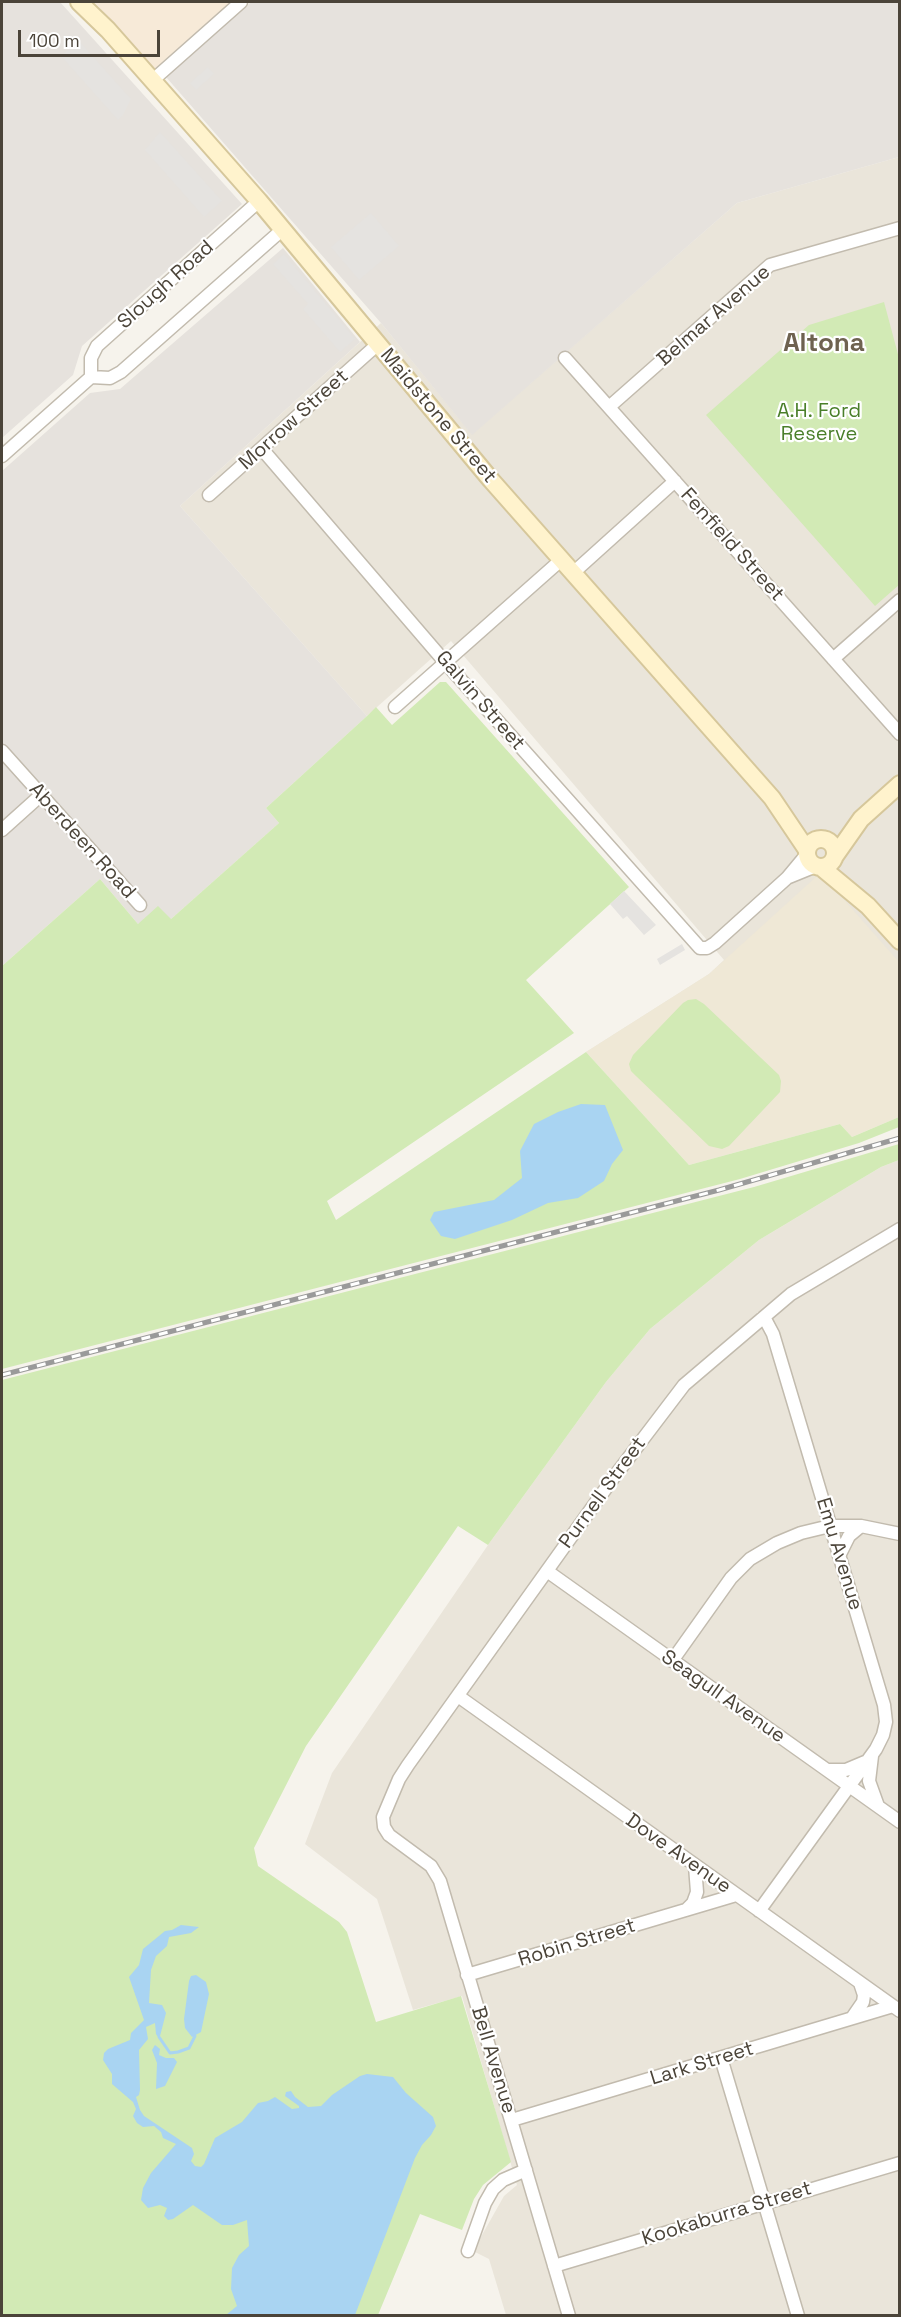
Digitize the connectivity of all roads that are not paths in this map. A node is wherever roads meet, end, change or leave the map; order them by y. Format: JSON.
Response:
{"nodes":[{"id":1,"x":79,"y":2,"type":"edge"},
{"id":2,"x":90,"y":2,"type":"edge"},
{"id":3,"x":241,"y":2,"type":"edge"},
{"id":4,"x":108,"y":30,"type":"junction"},
{"id":5,"x":153,"y":80,"type":"junction"},
{"id":6,"x":259,"y":201,"type":"junction"},
{"id":7,"x":900,"y":228,"type":"edge"},
{"id":8,"x":283,"y":229,"type":"junction"},
{"id":9,"x":378,"y":344,"type":"junction"},
{"id":10,"x":565,"y":357,"type":"dead end"},
{"id":11,"x":91,"y":377,"type":"junction"},
{"id":12,"x":609,"y":407,"type":"junction"},
{"id":13,"x":262,"y":449,"type":"junction"},
{"id":14,"x":2,"y":456,"type":"edge"},
{"id":15,"x":675,"y":481,"type":"junction"},
{"id":16,"x":209,"y":495,"type":"dead end"},
{"id":17,"x":561,"y":560,"type":"junction"},
{"id":18,"x":573,"y":573,"type":"junction"},
{"id":19,"x":900,"y":600,"type":"edge"},
{"id":20,"x":833,"y":659,"type":"junction"},
{"id":21,"x":445,"y":662,"type":"junction"},
{"id":22,"x":395,"y":707,"type":"dead end"},
{"id":23,"x":900,"y":734,"type":"edge"},
{"id":24,"x":2,"y":751,"type":"edge"},
{"id":25,"x":900,"y":784,"type":"edge"},
{"id":26,"x":41,"y":795,"type":"junction"},
{"id":27,"x":772,"y":798,"type":"junction"},
{"id":28,"x":861,"y":819,"type":"junction"},
{"id":29,"x":2,"y":830,"type":"edge"},
{"id":30,"x":823,"y":839,"type":"junction"},
{"id":31,"x":820,"y":858,"type":"junction"},
{"id":32,"x":140,"y":905,"type":"dead end"},
{"id":33,"x":900,"y":941,"type":"edge"},
{"id":34,"x":900,"y":1229,"type":"edge"},
{"id":35,"x":764,"y":1317,"type":"junction"},
{"id":36,"x":830,"y":1526,"type":"junction"},
{"id":37,"x":861,"y":1526,"type":"junction"},
{"id":38,"x":900,"y":1534,"type":"edge"},
{"id":39,"x":839,"y":1556,"type":"junction"},
{"id":40,"x":547,"y":1571,"type":"junction"},
{"id":41,"x":672,"y":1661,"type":"junction"},
{"id":42,"x":458,"y":1696,"type":"junction"},
{"id":43,"x":872,"y":1754,"type":"junction"},
{"id":44,"x":826,"y":1770,"type":"junction"},
{"id":45,"x":849,"y":1786,"type":"junction"},
{"id":46,"x":879,"y":1808,"type":"junction"},
{"id":47,"x":900,"y":1822,"type":"edge"},
{"id":48,"x":384,"y":1827,"type":"joint"},
{"id":49,"x":695,"y":1866,"type":"junction"},
{"id":50,"x":736,"y":1895,"type":"junction"},
{"id":51,"x":686,"y":1910,"type":"junction"},
{"id":52,"x":759,"y":1911,"type":"junction"},
{"id":53,"x":467,"y":1975,"type":"junction"},
{"id":54,"x":860,"y":1983,"type":"junction"},
{"id":55,"x":896,"y":2009,"type":"edge"},
{"id":56,"x":851,"y":2019,"type":"junction"},
{"id":57,"x":721,"y":2058,"type":"junction"},
{"id":58,"x":512,"y":2120,"type":"junction"},
{"id":59,"x":900,"y":2163,"type":"edge"},
{"id":60,"x":526,"y":2170,"type":"junction"},
{"id":61,"x":765,"y":2203,"type":"junction"},
{"id":62,"x":468,"y":2251,"type":"dead end"},
{"id":63,"x":554,"y":2266,"type":"junction"},
{"id":64,"x":569,"y":2316,"type":"edge"},
{"id":65,"x":798,"y":2316,"type":"edge"}],
"edges":[{"from":1,"to":4,"type":"main road","name":"Maidstone Street"},
{"from":2,"to":4,"type":"main road","name":"Maidstone Street"},
{"from":3,"to":5,"type":"street"},
{"from":4,"to":5,"type":"main road","name":"Maidstone Street"},
{"from":5,"to":6,"type":"main road","name":"Maidstone Street"},
{"from":6,"to":8,"type":"main road","name":"Maidstone Street"},
{"from":6,"to":11,"type":"street","name":"Slough Road"},
{"from":7,"to":12,"type":"street","name":"Belmar Avenue"},
{"from":8,"to":9,"type":"main road","name":"Maidstone Street"},
{"from":8,"to":11,"type":"street","name":"Slough Road"},
{"from":9,"to":13,"type":"street","name":"Morrow Street"},
{"from":9,"to":17,"type":"main road","name":"Maidstone Street"},
{"from":10,"to":12,"type":"street","name":"Fenfield Street"},
{"from":11,"to":14,"type":"street"},
{"from":12,"to":15,"type":"street","name":"Fenfield Street"},
{"from":13,"to":16,"type":"street","name":"Morrow Street"},
{"from":13,"to":21,"type":"street","name":"Galvin Street"},
{"from":15,"to":18,"type":"street"},
{"from":15,"to":20,"type":"street","name":"Fenfield Street"},
{"from":17,"to":18,"type":"main road","name":"Maidstone Street"},
{"from":17,"to":21,"type":"street"},
{"from":18,"to":27,"type":"main road","name":"Maidstone Street"},
{"from":19,"to":20,"type":"street"},
{"from":20,"to":23,"type":"street","name":"Fenfield Street"},
{"from":21,"to":22,"type":"street"},
{"from":21,"to":31,"type":"street","name":"Galvin Street"},
{"from":24,"to":26,"type":"street","name":"Aberdeen Road"},
{"from":25,"to":28,"type":"main road"},
{"from":26,"to":29,"type":"street"},
{"from":26,"to":32,"type":"street","name":"Aberdeen Road"},
{"from":27,"to":30,"type":"main road","name":"Maidstone Street"},
{"from":27,"to":31,"type":"main road","name":"Maidstone Street"},
{"from":28,"to":30,"type":"main road"},
{"from":28,"to":31,"type":"main road"},
{"from":30,"to":31,"type":"main road"},
{"from":31,"to":33,"type":"main road","name":"Maidstone Street"},
{"from":34,"to":35,"type":"street","name":"Purnell Street"},
{"from":35,"to":36,"type":"street","name":"Emu Avenue"},
{"from":35,"to":40,"type":"street","name":"Purnell Street"},
{"from":36,"to":37,"type":"street"},
{"from":36,"to":39,"type":"street","name":"Emu Avenue"},
{"from":36,"to":41,"type":"street"},
{"from":37,"to":38,"type":"street"},
{"from":37,"to":39,"type":"street"},
{"from":39,"to":43,"type":"street","name":"Emu Avenue"},
{"from":40,"to":41,"type":"street","name":"Seagull Avenue"},
{"from":40,"to":42,"type":"street","name":"Purnell Street"},
{"from":41,"to":44,"type":"street","name":"Seagull Avenue"},
{"from":42,"to":48,"type":"street","name":"Purnell Street"},
{"from":42,"to":49,"type":"street","name":"Dove Avenue"},
{"from":43,"to":44,"type":"street"},
{"from":43,"to":45,"type":"street","name":"Emu Avenue"},
{"from":43,"to":46,"type":"street"},
{"from":44,"to":45,"type":"street","name":"Seagull Avenue"},
{"from":45,"to":46,"type":"street","name":"Seagull Avenue"},
{"from":45,"to":52,"type":"street","name":"Emu Avenue"},
{"from":46,"to":47,"type":"street","name":"Seagull Avenue"},
{"from":48,"to":53,"type":"street","name":"Bell Avenue"},
{"from":49,"to":50,"type":"street","name":"Dove Avenue"},
{"from":49,"to":51,"type":"street"},
{"from":50,"to":51,"type":"street","name":"Robin Street"},
{"from":50,"to":52,"type":"street","name":"Dove Avenue"},
{"from":51,"to":53,"type":"street","name":"Robin Street"},
{"from":52,"to":54,"type":"street","name":"Dove Avenue"},
{"from":53,"to":58,"type":"street","name":"Bell Avenue"},
{"from":54,"to":55,"type":"street","name":"Dove Avenue"},
{"from":54,"to":56,"type":"street"},
{"from":55,"to":56,"type":"street","name":"Lark Street"},
{"from":56,"to":57,"type":"street","name":"Lark Street"},
{"from":57,"to":58,"type":"street","name":"Lark Street"},
{"from":57,"to":61,"type":"street"},
{"from":58,"to":60,"type":"street","name":"Bell Avenue"},
{"from":59,"to":61,"type":"street","name":"Kookaburra Street"},
{"from":60,"to":62,"type":"street"},
{"from":60,"to":63,"type":"street","name":"Bell Avenue"},
{"from":61,"to":63,"type":"street","name":"Kookaburra Street"},
{"from":61,"to":65,"type":"street"},
{"from":63,"to":64,"type":"street","name":"Bell Avenue"}]}
